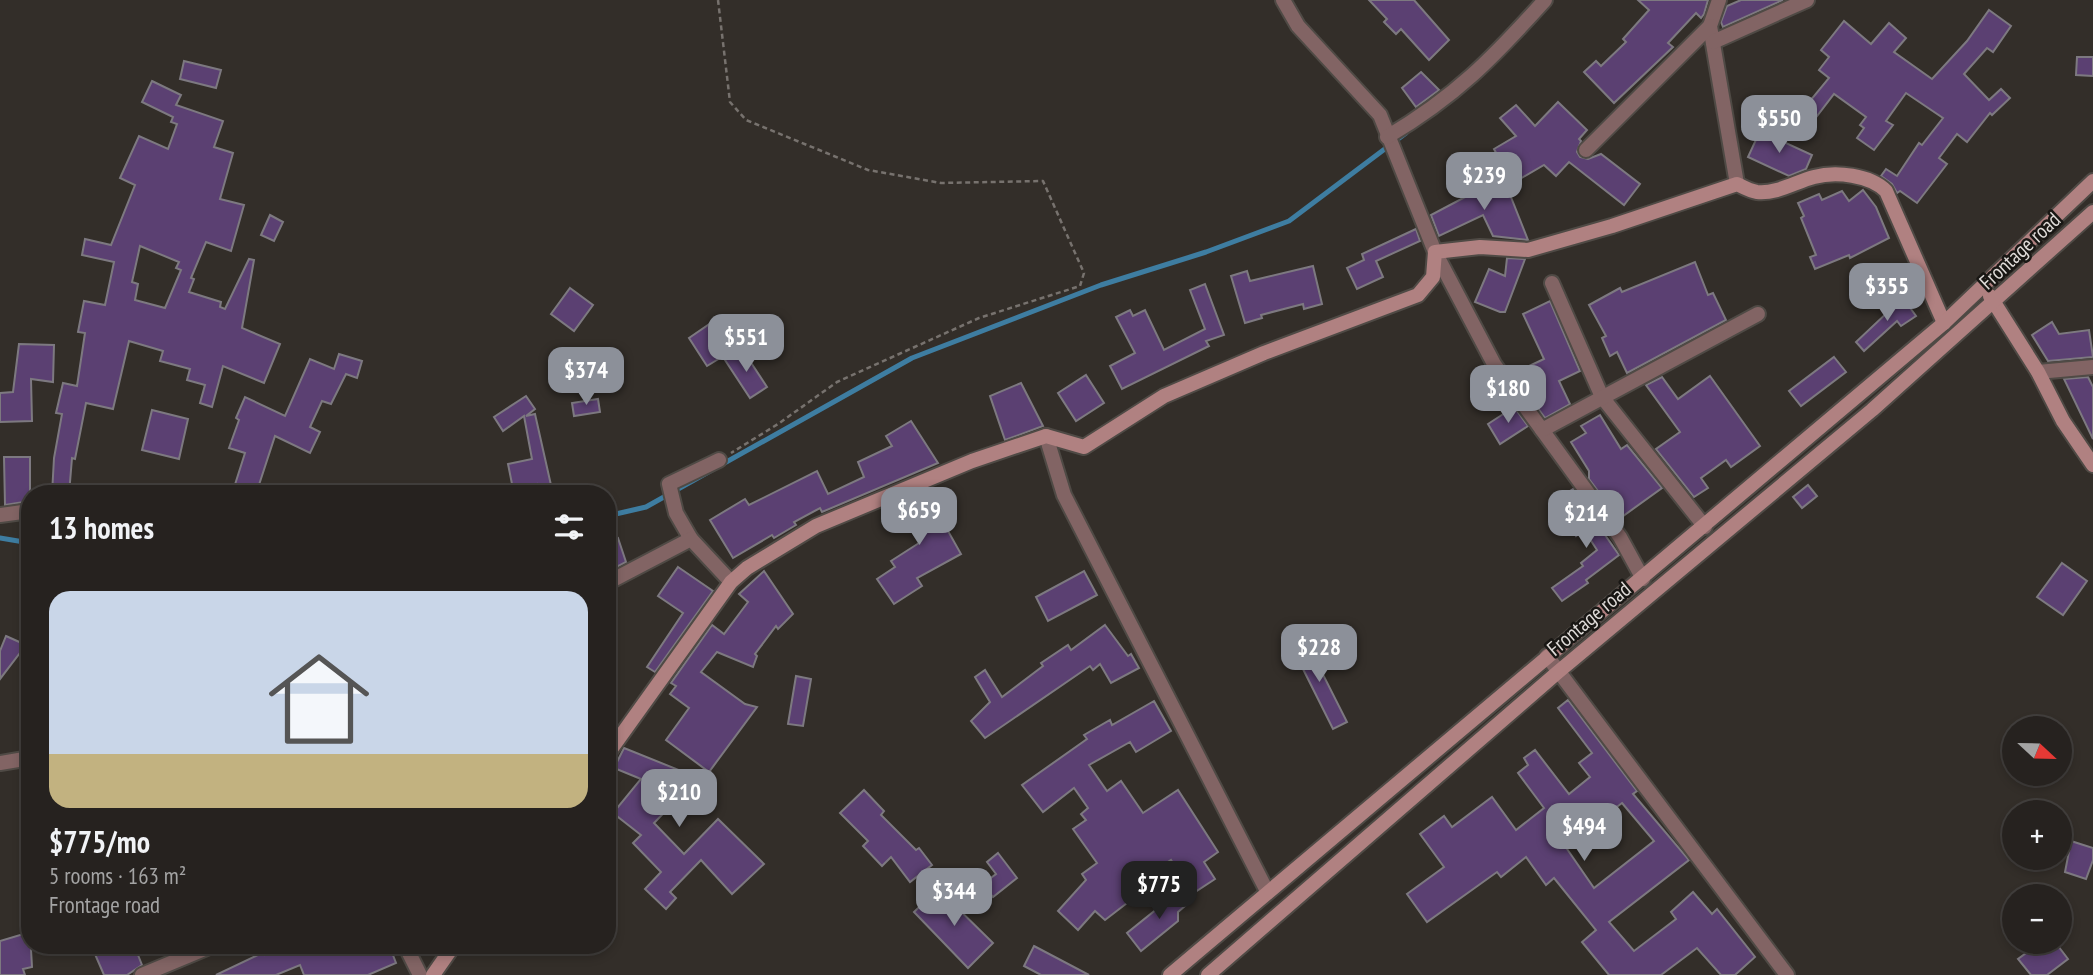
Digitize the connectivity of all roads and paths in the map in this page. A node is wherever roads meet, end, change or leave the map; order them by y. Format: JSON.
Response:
{"nodes":[{"id":1,"x":718,"y":0,"type":"edge"},
{"id":2,"x":1283,"y":0,"type":"edge"},
{"id":3,"x":1545,"y":0,"type":"edge"},
{"id":4,"x":1719,"y":0,"type":"edge"},
{"id":5,"x":1807,"y":0,"type":"edge"},
{"id":6,"x":1710,"y":26,"type":"junction"},
{"id":7,"x":1713,"y":42,"type":"junction"},
{"id":8,"x":1387,"y":137,"type":"junction"},
{"id":9,"x":1586,"y":150,"type":"dead end"},
{"id":10,"x":2093,"y":181,"type":"edge"},
{"id":11,"x":1737,"y":184,"type":"junction"},
{"id":12,"x":2093,"y":212,"type":"edge"},
{"id":13,"x":1435,"y":252,"type":"junction"},
{"id":14,"x":1552,"y":283,"type":"dead end"},
{"id":15,"x":1984,"y":288,"type":"junction"},
{"id":16,"x":1995,"y":302,"type":"junction"},
{"id":17,"x":1758,"y":314,"type":"dead end"},
{"id":18,"x":1944,"y":323,"type":"junction"},
{"id":19,"x":2093,"y":367,"type":"edge"},
{"id":20,"x":2038,"y":372,"type":"junction"},
{"id":21,"x":1602,"y":397,"type":"junction"},
{"id":22,"x":1542,"y":429,"type":"junction"},
{"id":23,"x":1046,"y":436,"type":"junction"},
{"id":24,"x":719,"y":460,"type":"joint"},
{"id":25,"x":2093,"y":465,"type":"edge"},
{"id":26,"x":21,"y":512,"type":"edge"},
{"id":27,"x":0,"y":515,"type":"edge"},
{"id":28,"x":1705,"y":527,"type":"junction"},
{"id":29,"x":691,"y":539,"type":"junction"},
{"id":30,"x":616,"y":578,"type":"edge"},
{"id":31,"x":1643,"y":579,"type":"junction"},
{"id":32,"x":731,"y":582,"type":"junction"},
{"id":33,"x":1547,"y":656,"type":"junction"},
{"id":34,"x":1558,"y":672,"type":"junction"},
{"id":35,"x":616,"y":742,"type":"edge"},
{"id":36,"x":21,"y":760,"type":"edge"},
{"id":37,"x":0,"y":763,"type":"edge"},
{"id":38,"x":1267,"y":891,"type":"junction"},
{"id":39,"x":192,"y":954,"type":"edge"},
{"id":40,"x":410,"y":954,"type":"edge"},
{"id":41,"x":448,"y":954,"type":"edge"},
{"id":42,"x":142,"y":975,"type":"edge"},
{"id":43,"x":420,"y":975,"type":"edge"},
{"id":44,"x":433,"y":975,"type":"edge"},
{"id":45,"x":1170,"y":975,"type":"edge"},
{"id":46,"x":1208,"y":975,"type":"edge"},
{"id":47,"x":1787,"y":975,"type":"edge"}],
"edges":[{"from":1,"to":24,"type":"path"},
{"from":2,"to":8,"type":"street"},
{"from":3,"to":8,"type":"street"},
{"from":4,"to":6,"type":"street"},
{"from":5,"to":7,"type":"street"},
{"from":6,"to":7,"type":"street"},
{"from":6,"to":9,"type":"street"},
{"from":7,"to":11,"type":"street"},
{"from":8,"to":13,"type":"street"},
{"from":10,"to":15,"type":"main road"},
{"from":11,"to":13,"type":"main road"},
{"from":11,"to":18,"type":"main road"},
{"from":12,"to":16,"type":"main road","name":"Frontage road"},
{"from":13,"to":22,"type":"street"},
{"from":13,"to":23,"type":"main road"},
{"from":14,"to":21,"type":"street"},
{"from":15,"to":16,"type":"main road"},
{"from":15,"to":18,"type":"main road"},
{"from":16,"to":20,"type":"main road"},
{"from":16,"to":34,"type":"main road","name":"Frontage road"},
{"from":17,"to":21,"type":"street"},
{"from":18,"to":28,"type":"main road"},
{"from":19,"to":20,"type":"street"},
{"from":20,"to":25,"type":"main road"},
{"from":21,"to":22,"type":"street"},
{"from":21,"to":28,"type":"street"},
{"from":22,"to":31,"type":"street"},
{"from":23,"to":32,"type":"main road"},
{"from":23,"to":38,"type":"street"},
{"from":24,"to":29,"type":"street"},
{"from":26,"to":27,"type":"street"},
{"from":28,"to":31,"type":"main road"},
{"from":29,"to":30,"type":"street"},
{"from":29,"to":32,"type":"street"},
{"from":31,"to":33,"type":"main road"},
{"from":32,"to":35,"type":"main road"},
{"from":33,"to":34,"type":"street"},
{"from":33,"to":38,"type":"main road"},
{"from":34,"to":46,"type":"main road","name":"Frontage road"},
{"from":34,"to":47,"type":"street"},
{"from":36,"to":37,"type":"street"},
{"from":38,"to":45,"type":"main road"},
{"from":39,"to":42,"type":"street"},
{"from":40,"to":43,"type":"street"},
{"from":41,"to":44,"type":"main road"}]}
